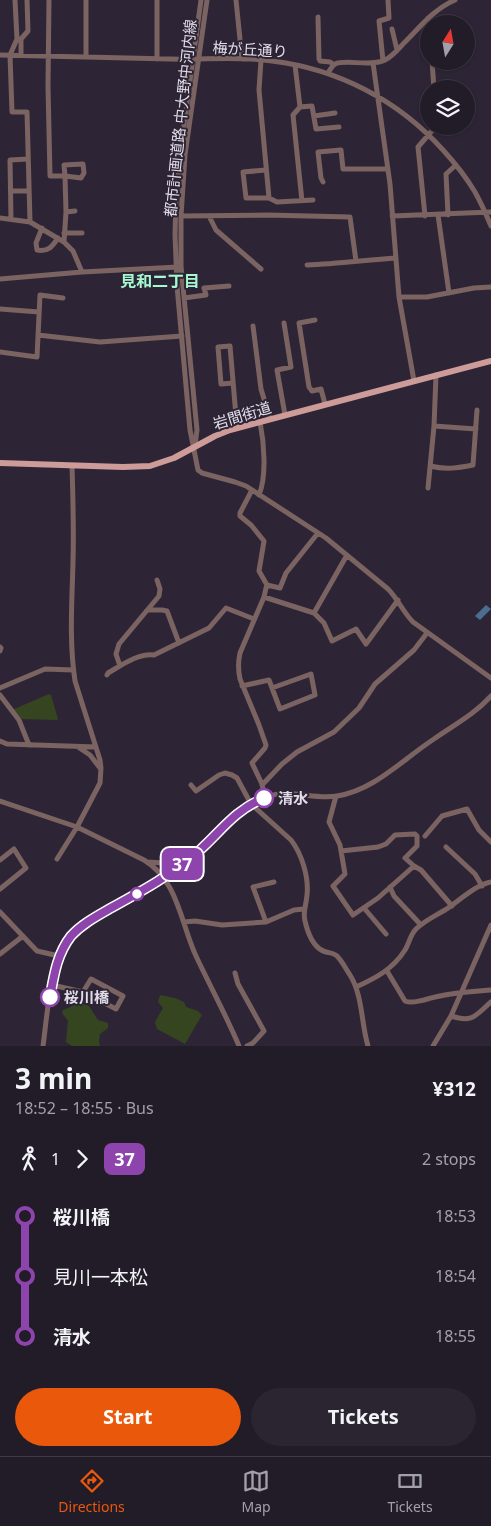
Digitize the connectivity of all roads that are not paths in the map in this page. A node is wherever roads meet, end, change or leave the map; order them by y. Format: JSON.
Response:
{"nodes":[{"id":1,"x":15,"y":0,"type":"edge"},
{"id":2,"x":27,"y":0,"type":"edge"},
{"id":3,"x":49,"y":0,"type":"edge"},
{"id":4,"x":86,"y":0,"type":"edge"},
{"id":5,"x":157,"y":0,"type":"edge"},
{"id":6,"x":202,"y":0,"type":"edge"},
{"id":7,"x":206,"y":0,"type":"edge"},
{"id":8,"x":236,"y":0,"type":"edge"},
{"id":9,"x":388,"y":0,"type":"edge"},
{"id":10,"x":455,"y":0,"type":"edge"},
{"id":11,"x":431,"y":15,"type":"edge"},
{"id":12,"x":318,"y":17,"type":"dead end"},
{"id":13,"x":420,"y":26,"type":"edge"},
{"id":14,"x":392,"y":29,"type":"dead end"},
{"id":15,"x":397,"y":50,"type":"junction"},
{"id":16,"x":0,"y":55,"type":"edge"},
{"id":17,"x":10,"y":55,"type":"junction"},
{"id":18,"x":21,"y":55,"type":"junction"},
{"id":19,"x":48,"y":56,"type":"junction"},
{"id":20,"x":86,"y":57,"type":"junction"},
{"id":21,"x":157,"y":59,"type":"junction"},
{"id":22,"x":196,"y":59,"type":"junction"},
{"id":23,"x":242,"y":59,"type":"junction"},
{"id":24,"x":261,"y":60,"type":"junction"},
{"id":25,"x":383,"y":61,"type":"junction"},
{"id":26,"x":373,"y":63,"type":"junction"},
{"id":27,"x":295,"y":65,"type":"junction"},
{"id":28,"x":334,"y":65,"type":"junction"},
{"id":29,"x":328,"y":73,"type":"junction"},
{"id":30,"x":378,"y":96,"type":"junction"},
{"id":31,"x":300,"y":107,"type":"junction"},
{"id":32,"x":334,"y":113,"type":"dead end"},
{"id":33,"x":314,"y":116,"type":"junction"},
{"id":34,"x":339,"y":127,"type":"dead end"},
{"id":35,"x":420,"y":127,"type":"edge"},
{"id":36,"x":427,"y":135,"type":"edge"},
{"id":37,"x":429,"y":135,"type":"edge"},
{"id":38,"x":28,"y":159,"type":"junction"},
{"id":39,"x":456,"y":165,"type":"junction"},
{"id":40,"x":388,"y":169,"type":"junction"},
{"id":41,"x":266,"y":170,"type":"junction"},
{"id":42,"x":323,"y":182,"type":"dead end"},
{"id":43,"x":12,"y":190,"type":"junction"},
{"id":44,"x":29,"y":191,"type":"junction"},
{"id":45,"x":269,"y":198,"type":"junction"},
{"id":46,"x":313,"y":200,"type":"dead end"},
{"id":47,"x":302,"y":201,"type":"junction"},
{"id":48,"x":75,"y":211,"type":"dead end"},
{"id":49,"x":66,"y":212,"type":"junction"},
{"id":50,"x":488,"y":212,"type":"edge"},
{"id":51,"x":438,"y":215,"type":"junction"},
{"id":52,"x":448,"y":215,"type":"junction"},
{"id":53,"x":180,"y":216,"type":"junction"},
{"id":54,"x":209,"y":216,"type":"junction"},
{"id":55,"x":392,"y":216,"type":"junction"},
{"id":56,"x":425,"y":216,"type":"junction"},
{"id":57,"x":0,"y":218,"type":"edge"},
{"id":58,"x":11,"y":219,"type":"junction"},
{"id":59,"x":30,"y":222,"type":"junction"},
{"id":60,"x":491,"y":226,"type":"edge"},
{"id":61,"x":42,"y":228,"type":"junction"},
{"id":62,"x":82,"y":233,"type":"dead end"},
{"id":63,"x":64,"y":234,"type":"junction"},
{"id":64,"x":58,"y":238,"type":"junction"},
{"id":65,"x":64,"y":242,"type":"junction"},
{"id":66,"x":396,"y":258,"type":"junction"},
{"id":67,"x":356,"y":261,"type":"junction"},
{"id":68,"x":307,"y":265,"type":"dead end"},
{"id":69,"x":178,"y":267,"type":"junction"},
{"id":70,"x":261,"y":270,"type":"dead end"},
{"id":71,"x":82,"y":272,"type":"junction"},
{"id":72,"x":0,"y":279,"type":"edge"},
{"id":73,"x":229,"y":286,"type":"dead end"},
{"id":74,"x":491,"y":287,"type":"edge"},
{"id":75,"x":449,"y":293,"type":"junction"},
{"id":76,"x":399,"y":297,"type":"junction"},
{"id":77,"x":63,"y":298,"type":"dead end"},
{"id":78,"x":184,"y":298,"type":"junction"},
{"id":79,"x":0,"y":309,"type":"edge"},
{"id":80,"x":38,"y":312,"type":"junction"},
{"id":81,"x":315,"y":320,"type":"dead end"},
{"id":82,"x":284,"y":323,"type":"dead end"},
{"id":83,"x":253,"y":326,"type":"dead end"},
{"id":84,"x":38,"y":335,"type":"junction"},
{"id":85,"x":182,"y":336,"type":"junction"},
{"id":86,"x":0,"y":352,"type":"edge"},
{"id":87,"x":491,"y":361,"type":"edge"},
{"id":88,"x":436,"y":375,"type":"junction"},
{"id":89,"x":414,"y":381,"type":"junction"},
{"id":90,"x":233,"y":383,"type":"junction"},
{"id":91,"x":325,"y":404,"type":"junction"},
{"id":92,"x":477,"y":410,"type":"dead end"},
{"id":93,"x":285,"y":415,"type":"junction"},
{"id":94,"x":270,"y":419,"type":"junction"},
{"id":95,"x":260,"y":422,"type":"junction"},
{"id":96,"x":434,"y":426,"type":"junction"},
{"id":97,"x":237,"y":428,"type":"junction"},
{"id":98,"x":476,"y":429,"type":"junction"},
{"id":99,"x":194,"y":448,"type":"junction"},
{"id":100,"x":0,"y":463,"type":"edge"},
{"id":101,"x":72,"y":466,"type":"junction"},
{"id":102,"x":430,"y":466,"type":"junction"},
{"id":103,"x":428,"y":488,"type":"dead end"},
{"id":104,"x":252,"y":490,"type":"junction"},
{"id":105,"x":259,"y":495,"type":"junction"},
{"id":106,"x":318,"y":533,"type":"junction"},
{"id":107,"x":347,"y":555,"type":"junction"},
{"id":108,"x":157,"y":580,"type":"dead end"},
{"id":109,"x":267,"y":585,"type":"junction"},
{"id":110,"x":264,"y":597,"type":"junction"},
{"id":111,"x":398,"y":600,"type":"junction"},
{"id":112,"x":148,"y":610,"type":"junction"},
{"id":113,"x":314,"y":613,"type":"junction"},
{"id":114,"x":254,"y":619,"type":"junction"},
{"id":115,"x":427,"y":633,"type":"junction"},
{"id":116,"x":179,"y":642,"type":"junction"},
{"id":117,"x":0,"y":647,"type":"edge"},
{"id":118,"x":0,"y":651,"type":"edge"},
{"id":119,"x":120,"y":666,"type":"junction"},
{"id":120,"x":73,"y":670,"type":"junction"},
{"id":121,"x":107,"y":675,"type":"dead end"},
{"id":122,"x":491,"y":678,"type":"edge"},
{"id":123,"x":242,"y":686,"type":"junction"},
{"id":124,"x":0,"y":688,"type":"edge"},
{"id":125,"x":272,"y":688,"type":"junction"},
{"id":126,"x":0,"y":695,"type":"edge"},
{"id":127,"x":491,"y":696,"type":"edge"},
{"id":128,"x":0,"y":742,"type":"edge"},
{"id":129,"x":29,"y":745,"type":"junction"},
{"id":130,"x":77,"y":746,"type":"junction"},
{"id":131,"x":96,"y":747,"type":"junction"},
{"id":132,"x":101,"y":772,"type":"junction"},
{"id":133,"x":191,"y":784,"type":"dead end"},
{"id":134,"x":262,"y":785,"type":"junction"},
{"id":135,"x":336,"y":796,"type":"junction"},
{"id":136,"x":265,"y":798,"type":"junction"},
{"id":137,"x":0,"y":801,"type":"edge"},
{"id":138,"x":251,"y":804,"type":"junction"},
{"id":139,"x":77,"y":827,"type":"junction"},
{"id":140,"x":425,"y":836,"type":"dead end"},
{"id":141,"x":491,"y":842,"type":"edge"},
{"id":142,"x":446,"y":847,"type":"dead end"},
{"id":143,"x":341,"y":851,"type":"junction"},
{"id":144,"x":57,"y":859,"type":"dead end"},
{"id":145,"x":0,"y":860,"type":"edge"},
{"id":146,"x":147,"y":862,"type":"junction"},
{"id":147,"x":182,"y":864,"type":"junction"},
{"id":148,"x":414,"y":866,"type":"junction"},
{"id":149,"x":163,"y":878,"type":"junction"},
{"id":150,"x":274,"y":882,"type":"dead end"},
{"id":151,"x":491,"y":882,"type":"edge"},
{"id":152,"x":482,"y":886,"type":"junction"},
{"id":153,"x":390,"y":887,"type":"junction"},
{"id":154,"x":0,"y":889,"type":"edge"},
{"id":155,"x":452,"y":906,"type":"junction"},
{"id":156,"x":364,"y":908,"type":"junction"},
{"id":157,"x":304,"y":909,"type":"junction"},
{"id":158,"x":0,"y":912,"type":"edge"},
{"id":159,"x":184,"y":922,"type":"junction"},
{"id":160,"x":266,"y":922,"type":"junction"},
{"id":161,"x":421,"y":925,"type":"junction"},
{"id":162,"x":491,"y":925,"type":"edge"},
{"id":163,"x":386,"y":934,"type":"dead end"},
{"id":164,"x":23,"y":936,"type":"junction"},
{"id":165,"x":0,"y":945,"type":"edge"},
{"id":166,"x":2,"y":952,"type":"edge"},
{"id":167,"x":59,"y":956,"type":"junction"},
{"id":168,"x":387,"y":971,"type":"junction"},
{"id":169,"x":235,"y":973,"type":"dead end"},
{"id":170,"x":52,"y":985,"type":"junction"},
{"id":171,"x":356,"y":987,"type":"junction"},
{"id":172,"x":491,"y":990,"type":"edge"},
{"id":173,"x":84,"y":992,"type":"junction"},
{"id":174,"x":461,"y":992,"type":"junction"},
{"id":175,"x":491,"y":1002,"type":"edge"},
{"id":176,"x":450,"y":1016,"type":"junction"},
{"id":177,"x":43,"y":1046,"type":"edge"},
{"id":178,"x":239,"y":1046,"type":"edge"},
{"id":179,"x":247,"y":1046,"type":"edge"},
{"id":180,"x":368,"y":1046,"type":"edge"},
{"id":181,"x":433,"y":1046,"type":"edge"}],
"edges":[{"from":1,"to":17,"type":"street"},
{"from":2,"to":18,"type":"street"},
{"from":3,"to":19,"type":"street"},
{"from":4,"to":20,"type":"street"},
{"from":5,"to":21,"type":"street"},
{"from":6,"to":22,"type":"street","name":"都市計画道路 中大野中河内線"},
{"from":7,"to":22,"type":"street","name":"都市計画道路 中大野中河内線"},
{"from":8,"to":23,"type":"street"},
{"from":9,"to":25,"type":"street"},
{"from":10,"to":11,"type":"street"},
{"from":12,"to":28,"type":"street"},
{"from":13,"to":15,"type":"street"},
{"from":14,"to":15,"type":"street"},
{"from":15,"to":25,"type":"street"},
{"from":16,"to":17,"type":"street","name":"梅が丘通り"},
{"from":17,"to":18,"type":"street","name":"梅が丘通り"},
{"from":17,"to":38,"type":"street"},
{"from":18,"to":19,"type":"street","name":"梅が丘通り"},
{"from":19,"to":20,"type":"street","name":"梅が丘通り"},
{"from":19,"to":49,"type":"street"},
{"from":20,"to":21,"type":"street","name":"梅が丘通り"},
{"from":21,"to":22,"type":"street","name":"梅が丘通り"},
{"from":22,"to":23,"type":"street","name":"梅が丘通り"},
{"from":22,"to":53,"type":"street","name":"都市計画道路 中大野中河内線"},
{"from":22,"to":69,"type":"street","name":"都市計画道路 中大野中河内線"},
{"from":23,"to":24,"type":"street","name":"梅が丘通り"},
{"from":24,"to":27,"type":"street","name":"梅が丘通り"},
{"from":24,"to":41,"type":"street"},
{"from":25,"to":26,"type":"street"},
{"from":26,"to":28,"type":"street"},
{"from":26,"to":30,"type":"street"},
{"from":27,"to":29,"type":"street","name":"梅が丘通り"},
{"from":27,"to":31,"type":"street"},
{"from":28,"to":29,"type":"street"},
{"from":29,"to":30,"type":"street","name":"梅が丘通り"},
{"from":30,"to":35,"type":"street","name":"梅が丘通り"},
{"from":30,"to":40,"type":"street"},
{"from":31,"to":33,"type":"street"},
{"from":31,"to":47,"type":"street"},
{"from":32,"to":33,"type":"street"},
{"from":33,"to":34,"type":"street"},
{"from":36,"to":56,"type":"street"},
{"from":37,"to":39,"type":"street","name":"梅が丘通り"},
{"from":38,"to":43,"type":"street"},
{"from":38,"to":44,"type":"street"},
{"from":39,"to":50,"type":"street","name":"梅が丘通り"},
{"from":39,"to":52,"type":"street"},
{"from":40,"to":42,"type":"street"},
{"from":40,"to":55,"type":"street"},
{"from":41,"to":45,"type":"street"},
{"from":41,"to":45,"type":"street"},
{"from":43,"to":44,"type":"street"},
{"from":43,"to":58,"type":"street"},
{"from":44,"to":59,"type":"street"},
{"from":45,"to":47,"type":"street"},
{"from":46,"to":47,"type":"street"},
{"from":48,"to":49,"type":"street"},
{"from":49,"to":63,"type":"street"},
{"from":50,"to":52,"type":"street"},
{"from":50,"to":60,"type":"street","name":"梅が丘通り"},
{"from":51,"to":52,"type":"street"},
{"from":51,"to":56,"type":"street"},
{"from":51,"to":75,"type":"street"},
{"from":53,"to":54,"type":"street"},
{"from":53,"to":69,"type":"street","name":"都市計画道路 中大野中河内線"},
{"from":54,"to":67,"type":"street"},
{"from":54,"to":70,"type":"street"},
{"from":55,"to":56,"type":"street"},
{"from":55,"to":66,"type":"street"},
{"from":57,"to":58,"type":"street"},
{"from":58,"to":59,"type":"street"},
{"from":59,"to":61,"type":"street"},
{"from":61,"to":64,"type":"street"},
{"from":61,"to":64,"type":"street"},
{"from":62,"to":63,"type":"street"},
{"from":63,"to":65,"type":"street"},
{"from":64,"to":65,"type":"street"},
{"from":65,"to":71,"type":"street"},
{"from":66,"to":67,"type":"street"},
{"from":66,"to":76,"type":"street"},
{"from":67,"to":68,"type":"street"},
{"from":69,"to":71,"type":"street"},
{"from":69,"to":78,"type":"street","name":"都市計画道路 中大野中河内線"},
{"from":69,"to":85,"type":"street","name":"都市計画道路 中大野中河内線"},
{"from":71,"to":72,"type":"street"},
{"from":73,"to":78,"type":"street"},
{"from":74,"to":75,"type":"street"},
{"from":75,"to":76,"type":"street"},
{"from":76,"to":89,"type":"street"},
{"from":77,"to":80,"type":"street"},
{"from":78,"to":99,"type":"street","name":"都市計画道路 中大野中河内線"},
{"from":79,"to":80,"type":"street"},
{"from":80,"to":84,"type":"street"},
{"from":81,"to":91,"type":"street"},
{"from":82,"to":93,"type":"street"},
{"from":83,"to":94,"type":"street"},
{"from":84,"to":85,"type":"street"},
{"from":84,"to":86,"type":"street"},
{"from":85,"to":99,"type":"street","name":"都市計画道路 中大野中河内線"},
{"from":87,"to":88,"type":"main road","name":"岩間街道"},
{"from":88,"to":89,"type":"main road","name":"岩間街道"},
{"from":88,"to":96,"type":"street"},
{"from":89,"to":91,"type":"main road","name":"岩間街道"},
{"from":90,"to":90,"type":"street"},
{"from":90,"to":97,"type":"street"},
{"from":91,"to":93,"type":"main road","name":"岩間街道"},
{"from":92,"to":98,"type":"street"},
{"from":93,"to":94,"type":"main road","name":"岩間街道"},
{"from":94,"to":95,"type":"main road","name":"岩間街道"},
{"from":95,"to":97,"type":"main road","name":"岩間街道"},
{"from":95,"to":105,"type":"street"},
{"from":96,"to":98,"type":"street"},
{"from":96,"to":102,"type":"street"},
{"from":97,"to":99,"type":"main road","name":"岩間街道"},
{"from":98,"to":102,"type":"street"},
{"from":99,"to":101,"type":"main road","name":"岩間街道"},
{"from":99,"to":104,"type":"street"},
{"from":100,"to":101,"type":"main road","name":"岩間街道"},
{"from":101,"to":120,"type":"street"},
{"from":102,"to":103,"type":"street"},
{"from":104,"to":105,"type":"street"},
{"from":104,"to":109,"type":"street"},
{"from":105,"to":106,"type":"street"},
{"from":106,"to":107,"type":"street"},
{"from":106,"to":109,"type":"street"},
{"from":107,"to":111,"type":"street"},
{"from":107,"to":113,"type":"street"},
{"from":108,"to":112,"type":"street"},
{"from":109,"to":110,"type":"street"},
{"from":110,"to":113,"type":"street"},
{"from":110,"to":114,"type":"street"},
{"from":111,"to":113,"type":"street"},
{"from":111,"to":115,"type":"street"},
{"from":112,"to":116,"type":"street"},
{"from":112,"to":119,"type":"street"},
{"from":114,"to":116,"type":"street"},
{"from":114,"to":123,"type":"street"},
{"from":115,"to":122,"type":"street"},
{"from":115,"to":134,"type":"street"},
{"from":116,"to":119,"type":"street"},
{"from":117,"to":118,"type":"street"},
{"from":119,"to":121,"type":"street"},
{"from":120,"to":124,"type":"street"},
{"from":120,"to":131,"type":"street"},
{"from":123,"to":125,"type":"street"},
{"from":123,"to":134,"type":"street"},
{"from":125,"to":125,"type":"street"},
{"from":126,"to":129,"type":"street"},
{"from":127,"to":135,"type":"street"},
{"from":128,"to":129,"type":"street"},
{"from":129,"to":130,"type":"street"},
{"from":130,"to":131,"type":"street"},
{"from":130,"to":132,"type":"street"},
{"from":131,"to":132,"type":"street"},
{"from":132,"to":139,"type":"street"},
{"from":133,"to":138,"type":"street"},
{"from":134,"to":136,"type":"street"},
{"from":135,"to":136,"type":"street"},
{"from":135,"to":143,"type":"street"},
{"from":136,"to":138,"type":"street"},
{"from":137,"to":139,"type":"street"},
{"from":138,"to":147,"type":"street"},
{"from":138,"to":157,"type":"street"},
{"from":139,"to":144,"type":"street"},
{"from":139,"to":146,"type":"street"},
{"from":140,"to":141,"type":"street"},
{"from":142,"to":152,"type":"street"},
{"from":143,"to":148,"type":"street"},
{"from":143,"to":156,"type":"street"},
{"from":145,"to":154,"type":"street"},
{"from":146,"to":147,"type":"street"},
{"from":146,"to":149,"type":"street"},
{"from":147,"to":149,"type":"street"},
{"from":148,"to":153,"type":"street"},
{"from":148,"to":155,"type":"street"},
{"from":149,"to":159,"type":"street"},
{"from":149,"to":167,"type":"street"},
{"from":150,"to":160,"type":"street"},
{"from":151,"to":152,"type":"street"},
{"from":152,"to":155,"type":"street"},
{"from":153,"to":156,"type":"street"},
{"from":153,"to":161,"type":"street"},
{"from":155,"to":161,"type":"street"},
{"from":156,"to":163,"type":"street"},
{"from":157,"to":160,"type":"street"},
{"from":157,"to":171,"type":"street"},
{"from":158,"to":164,"type":"street"},
{"from":159,"to":160,"type":"street"},
{"from":159,"to":178,"type":"street"},
{"from":161,"to":168,"type":"street"},
{"from":162,"to":174,"type":"street"},
{"from":164,"to":166,"type":"street"},
{"from":164,"to":167,"type":"street"},
{"from":165,"to":166,"type":"street"},
{"from":167,"to":170,"type":"street"},
{"from":168,"to":171,"type":"street"},
{"from":168,"to":174,"type":"street"},
{"from":169,"to":179,"type":"street"},
{"from":170,"to":173,"type":"street"},
{"from":170,"to":177,"type":"street"},
{"from":171,"to":180,"type":"street"},
{"from":172,"to":174,"type":"street"},
{"from":173,"to":173,"type":"street"},
{"from":174,"to":176,"type":"street"},
{"from":175,"to":176,"type":"street"},
{"from":176,"to":181,"type":"street"}]}
